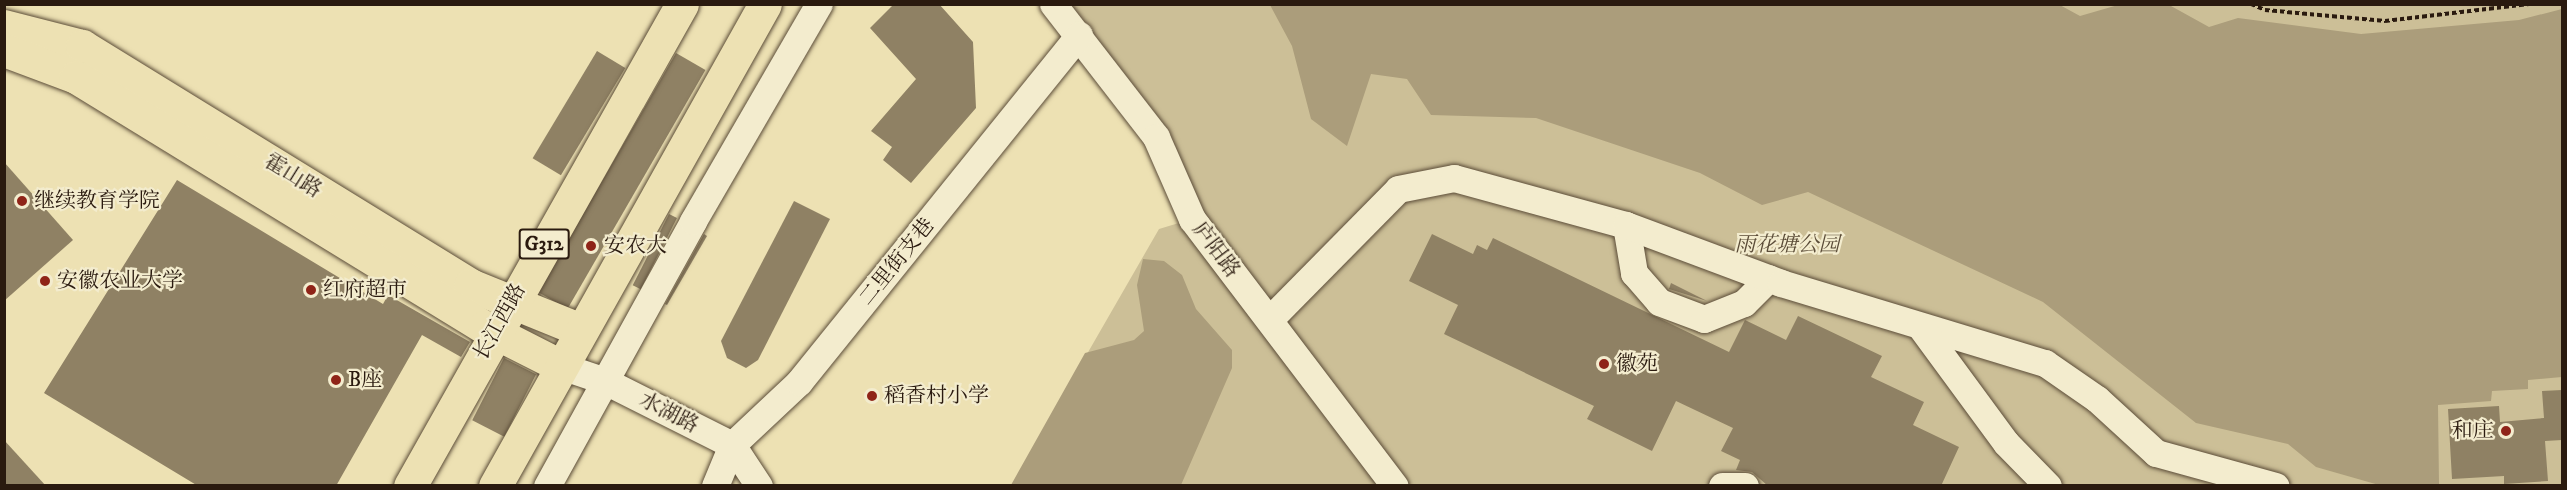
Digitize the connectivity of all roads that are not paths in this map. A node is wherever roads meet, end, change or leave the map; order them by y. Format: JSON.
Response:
{"nodes":[{"id":1,"x":668,"y":4,"type":"edge"},
{"id":2,"x":682,"y":4,"type":"edge"},
{"id":3,"x":765,"y":4,"type":"edge"},
{"id":4,"x":819,"y":4,"type":"edge"},
{"id":5,"x":1053,"y":4,"type":"edge"},
{"id":6,"x":4,"y":26,"type":"edge"},
{"id":7,"x":1079,"y":35,"type":"junction"},
{"id":8,"x":4,"y":50,"type":"edge"},
{"id":9,"x":1626,"y":225,"type":"junction"},
{"id":10,"x":1769,"y":278,"type":"junction"},
{"id":11,"x":506,"y":300,"type":"junction"},
{"id":12,"x":1270,"y":320,"type":"junction"},
{"id":13,"x":1920,"y":326,"type":"junction"},
{"id":14,"x":489,"y":330,"type":"junction"},
{"id":15,"x":581,"y":330,"type":"junction"},
{"id":16,"x":561,"y":366,"type":"junction"},
{"id":17,"x":605,"y":381,"type":"junction"},
{"id":18,"x":732,"y":445,"type":"junction"},
{"id":19,"x":394,"y":486,"type":"edge"},
{"id":20,"x":411,"y":486,"type":"edge"},
{"id":21,"x":495,"y":486,"type":"edge"},
{"id":22,"x":547,"y":486,"type":"edge"},
{"id":23,"x":715,"y":486,"type":"edge"},
{"id":24,"x":759,"y":486,"type":"edge"},
{"id":25,"x":1395,"y":486,"type":"edge"},
{"id":26,"x":1722,"y":486,"type":"edge"},
{"id":27,"x":1745,"y":486,"type":"edge"},
{"id":28,"x":2048,"y":486,"type":"edge"},
{"id":29,"x":2276,"y":486,"type":"edge"}],
"edges":[{"from":1,"to":11,"type":"street"},
{"from":2,"to":11,"type":"main road","name":"长江西路","number":"G312"},
{"from":3,"to":15,"type":"main road"},
{"from":4,"to":17,"type":"street"},
{"from":5,"to":7,"type":"street","name":"庐阳路"},
{"from":6,"to":11,"type":"main road","name":"霍山路"},
{"from":7,"to":12,"type":"street","name":"庐阳路"},
{"from":7,"to":18,"type":"street","name":"二里街支巷"},
{"from":8,"to":14,"type":"main road","name":"霍山路"},
{"from":9,"to":10,"type":"street"},
{"from":9,"to":10,"type":"street"},
{"from":9,"to":12,"type":"street"},
{"from":10,"to":13,"type":"street"},
{"from":11,"to":14,"type":"main road","name":"长江西路","number":"G312"},
{"from":11,"to":15,"type":"main road","name":"霍山路"},
{"from":12,"to":25,"type":"street","name":"庐阳路"},
{"from":13,"to":28,"type":"street"},
{"from":13,"to":29,"type":"street"},
{"from":14,"to":16,"type":"main road","name":"霍山路"},
{"from":14,"to":19,"type":"street"},
{"from":14,"to":20,"type":"main road","name":"长江西路","number":"G312"},
{"from":15,"to":16,"type":"main road"},
{"from":16,"to":17,"type":"street","name":"水湖路"},
{"from":16,"to":21,"type":"main road"},
{"from":17,"to":18,"type":"street","name":"水湖路"},
{"from":17,"to":22,"type":"street"},
{"from":18,"to":23,"type":"street","name":"二里街支巷"},
{"from":18,"to":24,"type":"street","name":"水湖路"},
{"from":26,"to":27,"type":"street"}]}
